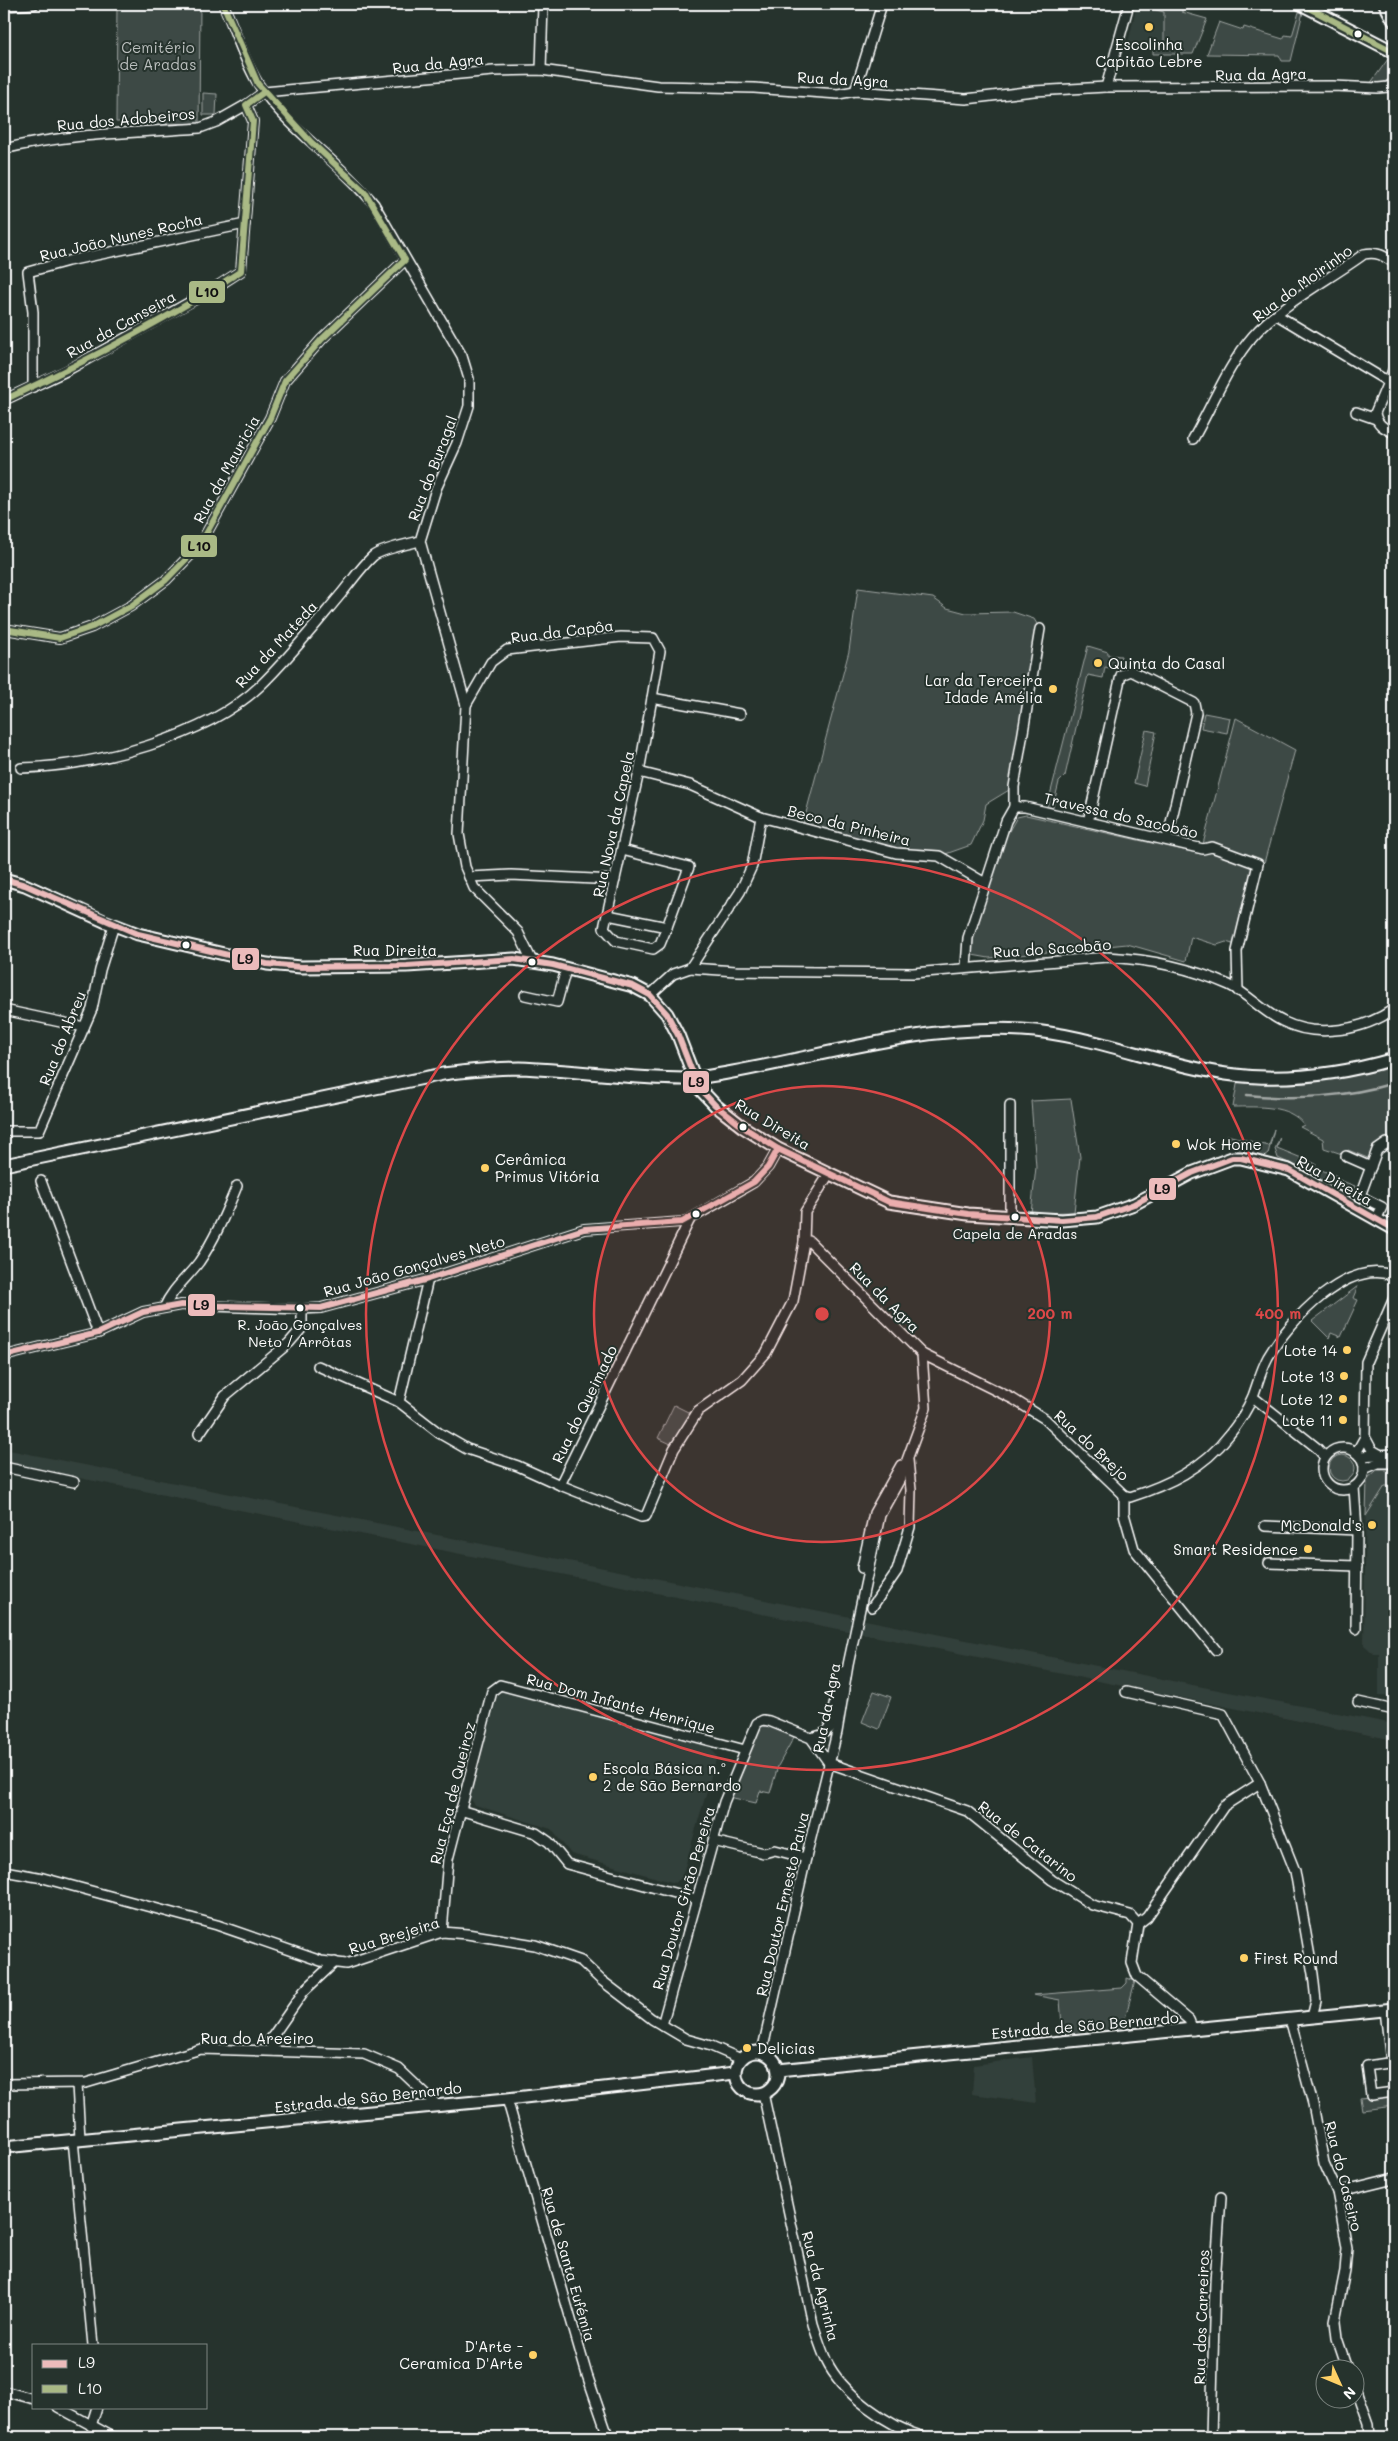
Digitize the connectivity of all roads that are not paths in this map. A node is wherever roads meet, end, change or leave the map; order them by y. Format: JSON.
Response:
{"nodes":[{"id":1,"x":34,"y":4,"type":"edge"},
{"id":2,"x":223,"y":4,"type":"edge"},
{"id":3,"x":543,"y":4,"type":"edge"},
{"id":4,"x":882,"y":4,"type":"edge"},
{"id":5,"x":1129,"y":4,"type":"edge"},
{"id":6,"x":1301,"y":4,"type":"edge"},
{"id":7,"x":1385,"y":4,"type":"edge"},
{"id":8,"x":4,"y":6,"type":"edge"},
{"id":9,"x":1394,"y":21,"type":"edge"},
{"id":10,"x":1394,"y":52,"type":"edge"},
{"id":11,"x":541,"y":70,"type":"junction"},
{"id":12,"x":1394,"y":83,"type":"edge"},
{"id":13,"x":1106,"y":87,"type":"junction"},
{"id":14,"x":291,"y":90,"type":"junction"},
{"id":15,"x":855,"y":91,"type":"junction"},
{"id":16,"x":264,"y":92,"type":"junction"},
{"id":17,"x":275,"y":104,"type":"junction"},
{"id":18,"x":246,"y":105,"type":"junction"},
{"id":19,"x":4,"y":149,"type":"edge"},
{"id":20,"x":245,"y":224,"type":"junction"},
{"id":21,"x":405,"y":260,"type":"junction"},
{"id":22,"x":1394,"y":263,"type":"edge"},
{"id":23,"x":1277,"y":315,"type":"junction"},
{"id":24,"x":1394,"y":368,"type":"edge"},
{"id":25,"x":1387,"y":381,"type":"junction"},
{"id":26,"x":33,"y":387,"type":"junction"},
{"id":27,"x":4,"y":400,"type":"edge"},
{"id":28,"x":1356,"y":412,"type":"dead end"},
{"id":29,"x":1376,"y":419,"type":"junction"},
{"id":30,"x":1394,"y":433,"type":"edge"},
{"id":31,"x":1193,"y":439,"type":"dead end"},
{"id":32,"x":420,"y":541,"type":"junction"},
{"id":33,"x":4,"y":629,"type":"edge"},
{"id":34,"x":1040,"y":629,"type":"dead end"},
{"id":35,"x":658,"y":644,"type":"joint"},
{"id":36,"x":652,"y":698,"type":"junction"},
{"id":37,"x":466,"y":705,"type":"junction"},
{"id":38,"x":740,"y":714,"type":"dead end"},
{"id":39,"x":21,"y":768,"type":"dead end"},
{"id":40,"x":639,"y":772,"type":"junction"},
{"id":41,"x":1014,"y":807,"type":"junction"},
{"id":42,"x":761,"y":817,"type":"junction"},
{"id":43,"x":1088,"y":822,"type":"junction"},
{"id":44,"x":1167,"y":840,"type":"junction"},
{"id":45,"x":622,"y":850,"type":"junction"},
{"id":46,"x":469,"y":877,"type":"junction"},
{"id":47,"x":4,"y":879,"type":"edge"},
{"id":48,"x":615,"y":880,"type":"junction"},
{"id":49,"x":985,"y":883,"type":"junction"},
{"id":50,"x":608,"y":915,"type":"junction"},
{"id":51,"x":114,"y":925,"type":"junction"},
{"id":52,"x":667,"y":927,"type":"junction"},
{"id":53,"x":532,"y":960,"type":"junction"},
{"id":54,"x":966,"y":967,"type":"junction"},
{"id":55,"x":690,"y":968,"type":"junction"},
{"id":56,"x":566,"y":969,"type":"junction"},
{"id":57,"x":1238,"y":991,"type":"junction"},
{"id":58,"x":526,"y":995,"type":"dead end"},
{"id":59,"x":650,"y":995,"type":"junction"},
{"id":60,"x":1394,"y":1009,"type":"edge"},
{"id":61,"x":4,"y":1010,"type":"edge"},
{"id":62,"x":84,"y":1027,"type":"junction"},
{"id":63,"x":1394,"y":1059,"type":"edge"},
{"id":64,"x":1010,"y":1105,"type":"dead end"},
{"id":65,"x":4,"y":1131,"type":"edge"},
{"id":66,"x":1394,"y":1146,"type":"edge"},
{"id":67,"x":778,"y":1149,"type":"junction"},
{"id":68,"x":1346,"y":1156,"type":"dead end"},
{"id":69,"x":4,"y":1165,"type":"edge"},
{"id":70,"x":1371,"y":1167,"type":"junction"},
{"id":71,"x":829,"y":1174,"type":"junction"},
{"id":72,"x":41,"y":1182,"type":"dead end"},
{"id":73,"x":237,"y":1186,"type":"dead end"},
{"id":74,"x":1010,"y":1216,"type":"junction"},
{"id":75,"x":690,"y":1219,"type":"junction"},
{"id":76,"x":1376,"y":1220,"type":"junction"},
{"id":77,"x":1394,"y":1229,"type":"edge"},
{"id":78,"x":804,"y":1242,"type":"junction"},
{"id":79,"x":1394,"y":1276,"type":"edge"},
{"id":80,"x":428,"y":1279,"type":"junction"},
{"id":81,"x":1394,"y":1298,"type":"edge"},
{"id":82,"x":164,"y":1308,"type":"junction"},
{"id":83,"x":302,"y":1309,"type":"junction"},
{"id":84,"x":98,"y":1333,"type":"junction"},
{"id":85,"x":922,"y":1354,"type":"junction"},
{"id":86,"x":4,"y":1356,"type":"edge"},
{"id":87,"x":318,"y":1366,"type":"dead end"},
{"id":88,"x":1253,"y":1397,"type":"junction"},
{"id":89,"x":399,"y":1402,"type":"junction"},
{"id":90,"x":199,"y":1434,"type":"dead end"},
{"id":91,"x":1365,"y":1437,"type":"junction"},
{"id":92,"x":1357,"y":1454,"type":"junction"},
{"id":93,"x":1379,"y":1454,"type":"junction"},
{"id":94,"x":1394,"y":1454,"type":"edge"},
{"id":95,"x":908,"y":1457,"type":"junction"},
{"id":96,"x":1324,"y":1457,"type":"junction"},
{"id":97,"x":1394,"y":1463,"type":"edge"},
{"id":98,"x":4,"y":1467,"type":"edge"},
{"id":99,"x":1364,"y":1469,"type":"junction"},
{"id":100,"x":74,"y":1482,"type":"dead end"},
{"id":101,"x":560,"y":1485,"type":"junction"},
{"id":102,"x":1354,"y":1487,"type":"junction"},
{"id":103,"x":1124,"y":1495,"type":"junction"},
{"id":104,"x":1265,"y":1526,"type":"dead end"},
{"id":105,"x":1357,"y":1530,"type":"junction"},
{"id":106,"x":1269,"y":1563,"type":"dead end"},
{"id":107,"x":1357,"y":1566,"type":"junction"},
{"id":108,"x":872,"y":1607,"type":"dead end"},
{"id":109,"x":1356,"y":1629,"type":"dead end"},
{"id":110,"x":1216,"y":1650,"type":"dead end"},
{"id":111,"x":845,"y":1665,"type":"junction"},
{"id":112,"x":492,"y":1691,"type":"joint"},
{"id":113,"x":1126,"y":1692,"type":"dead end"},
{"id":114,"x":1358,"y":1702,"type":"dead end"},
{"id":115,"x":1394,"y":1710,"type":"edge"},
{"id":116,"x":811,"y":1738,"type":"junction"},
{"id":117,"x":745,"y":1750,"type":"junction"},
{"id":118,"x":829,"y":1763,"type":"junction"},
{"id":119,"x":1260,"y":1783,"type":"junction"},
{"id":120,"x":460,"y":1810,"type":"junction"},
{"id":121,"x":713,"y":1841,"type":"junction"},
{"id":122,"x":806,"y":1858,"type":"junction"},
{"id":123,"x":4,"y":1871,"type":"edge"},
{"id":124,"x":696,"y":1899,"type":"junction"},
{"id":125,"x":1138,"y":1924,"type":"junction"},
{"id":126,"x":442,"y":1932,"type":"junction"},
{"id":127,"x":335,"y":1962,"type":"junction"},
{"id":128,"x":1390,"y":2010,"type":"edge"},
{"id":129,"x":1312,"y":2017,"type":"junction"},
{"id":130,"x":1290,"y":2019,"type":"junction"},
{"id":131,"x":662,"y":2025,"type":"junction"},
{"id":132,"x":1193,"y":2030,"type":"junction"},
{"id":133,"x":276,"y":2050,"type":"junction"},
{"id":134,"x":762,"y":2052,"type":"junction"},
{"id":135,"x":741,"y":2058,"type":"junction"},
{"id":136,"x":1393,"y":2063,"type":"edge"},
{"id":137,"x":778,"y":2070,"type":"junction"},
{"id":138,"x":735,"y":2073,"type":"junction"},
{"id":139,"x":4,"y":2084,"type":"edge"},
{"id":140,"x":77,"y":2084,"type":"junction"},
{"id":141,"x":1394,"y":2092,"type":"edge"},
{"id":142,"x":763,"y":2093,"type":"junction"},
{"id":143,"x":507,"y":2099,"type":"junction"},
{"id":144,"x":437,"y":2105,"type":"junction"},
{"id":145,"x":77,"y":2140,"type":"junction"},
{"id":146,"x":4,"y":2147,"type":"edge"},
{"id":147,"x":1394,"y":2178,"type":"edge"},
{"id":148,"x":1336,"y":2190,"type":"junction"},
{"id":149,"x":1221,"y":2197,"type":"dead end"},
{"id":150,"x":93,"y":2344,"type":"edge"},
{"id":151,"x":1344,"y":2358,"type":"edge"},
{"id":152,"x":4,"y":2391,"type":"edge"},
{"id":153,"x":32,"y":2398,"type":"edge"},
{"id":154,"x":60,"y":2408,"type":"edge"},
{"id":155,"x":97,"y":2408,"type":"edge"},
{"id":156,"x":1363,"y":2408,"type":"edge"},
{"id":157,"x":91,"y":2426,"type":"junction"},
{"id":158,"x":113,"y":2437,"type":"edge"},
{"id":159,"x":608,"y":2437,"type":"edge"},
{"id":160,"x":924,"y":2437,"type":"edge"},
{"id":161,"x":1211,"y":2437,"type":"edge"},
{"id":162,"x":1370,"y":2437,"type":"edge"}],
"edges":[{"from":1,"to":8,"type":"street"},
{"from":2,"to":16,"type":"street","name":"Rua do Buragal"},
{"from":3,"to":11,"type":"street"},
{"from":4,"to":15,"type":"street"},
{"from":5,"to":13,"type":"street"},
{"from":6,"to":10,"type":"main road"},
{"from":7,"to":9,"type":"main road"},
{"from":11,"to":14,"type":"street","name":"Rua da Agra"},
{"from":11,"to":15,"type":"street","name":"Rua da Agra"},
{"from":12,"to":13,"type":"street","name":"Rua da Agra"},
{"from":13,"to":15,"type":"street","name":"Rua da Agra"},
{"from":14,"to":16,"type":"street","name":"Rua da Agra"},
{"from":14,"to":17,"type":"street"},
{"from":16,"to":17,"type":"street","name":"Rua do Buragal"},
{"from":16,"to":18,"type":"street"},
{"from":17,"to":21,"type":"street","name":"Rua do Buragal"},
{"from":18,"to":19,"type":"street","name":"Rua dos Adobeiros"},
{"from":18,"to":20,"type":"street","name":"Rua da Canseira"},
{"from":20,"to":26,"type":"street","name":"Rua da Canseira"},
{"from":20,"to":26,"type":"street","name":"Rua João Nunes Rocha"},
{"from":21,"to":32,"type":"street","name":"Rua do Buragal"},
{"from":21,"to":33,"type":"street","name":"Rua da Mauricia"},
{"from":22,"to":23,"type":"street","name":"Rua do Moirinho"},
{"from":23,"to":25,"type":"street"},
{"from":23,"to":31,"type":"street","name":"Rua do Moirinho"},
{"from":24,"to":25,"type":"street"},
{"from":25,"to":29,"type":"street"},
{"from":26,"to":27,"type":"street","name":"Rua da Canseira"},
{"from":28,"to":29,"type":"street"},
{"from":29,"to":30,"type":"street"},
{"from":32,"to":37,"type":"street","name":"Rua do Buragal"},
{"from":32,"to":39,"type":"street","name":"Rua da Mateda"},
{"from":34,"to":41,"type":"street"},
{"from":35,"to":36,"type":"street","name":"Rua Nova da Capela"},
{"from":35,"to":37,"type":"street","name":"Rua da Capôa"},
{"from":36,"to":38,"type":"street"},
{"from":36,"to":40,"type":"street","name":"Rua Nova da Capela"},
{"from":37,"to":46,"type":"street","name":"Rua do Buragal"},
{"from":40,"to":42,"type":"street","name":"Beco da Pinheira"},
{"from":40,"to":45,"type":"street","name":"Rua Nova da Capela"},
{"from":41,"to":43,"type":"street","name":"Travessa do Sacobão"},
{"from":41,"to":49,"type":"street"},
{"from":42,"to":49,"type":"street","name":"Beco da Pinheira"},
{"from":42,"to":55,"type":"street"},
{"from":43,"to":44,"type":"street","name":"Travessa do Sacobão"},
{"from":43,"to":44,"type":"street"},
{"from":44,"to":57,"type":"street","name":"Travessa do Sacobão"},
{"from":45,"to":48,"type":"street","name":"Rua Nova da Capela"},
{"from":45,"to":52,"type":"street"},
{"from":46,"to":48,"type":"street"},
{"from":46,"to":53,"type":"street","name":"Rua do Buragal"},
{"from":47,"to":51,"type":"main road","name":"Rua Direita"},
{"from":48,"to":50,"type":"street","name":"Rua Nova da Capela"},
{"from":49,"to":54,"type":"street"},
{"from":50,"to":52,"type":"street"},
{"from":50,"to":52,"type":"street","name":"Rua Nova da Capela"},
{"from":51,"to":53,"type":"main road","name":"Rua Direita"},
{"from":51,"to":62,"type":"street","name":"Rua do Abreu"},
{"from":53,"to":56,"type":"main road","name":"Rua Direita"},
{"from":54,"to":55,"type":"street","name":"Rua do Sacobão"},
{"from":54,"to":57,"type":"street","name":"Rua do Sacobão"},
{"from":55,"to":59,"type":"street"},
{"from":56,"to":58,"type":"street"},
{"from":56,"to":59,"type":"main road","name":"Rua Direita"},
{"from":57,"to":60,"type":"street","name":"Rua do Sacobão"},
{"from":59,"to":67,"type":"main road","name":"Rua Direita"},
{"from":61,"to":62,"type":"street"},
{"from":62,"to":65,"type":"street","name":"Rua do Abreu"},
{"from":63,"to":69,"type":"main road","bridge":true},
{"from":64,"to":74,"type":"street"},
{"from":66,"to":70,"type":"street"},
{"from":67,"to":71,"type":"main road","name":"Rua Direita"},
{"from":67,"to":75,"type":"street","name":"Rua João Gonçalves Neto"},
{"from":68,"to":70,"type":"street"},
{"from":70,"to":76,"type":"street"},
{"from":71,"to":74,"type":"main road","name":"Rua Direita"},
{"from":71,"to":78,"type":"street"},
{"from":72,"to":84,"type":"street"},
{"from":73,"to":82,"type":"street"},
{"from":74,"to":76,"type":"main road","name":"Rua Direita"},
{"from":75,"to":80,"type":"street","name":"Rua João Gonçalves Neto"},
{"from":75,"to":101,"type":"street","name":"Rua do Queimado"},
{"from":76,"to":77,"type":"main road","name":"Rua Direita"},
{"from":78,"to":85,"type":"street","name":"Rua da Agra"},
{"from":78,"to":101,"type":"street"},
{"from":79,"to":88,"type":"street","name":"Rua do Brejo"},
{"from":80,"to":83,"type":"street","name":"Rua João Gonçalves Neto"},
{"from":80,"to":89,"type":"street"},
{"from":81,"to":91,"type":"street"},
{"from":82,"to":83,"type":"street","name":"Rua João Gonçalves Neto"},
{"from":82,"to":84,"type":"street","name":"Rua João Gonçalves Neto"},
{"from":83,"to":90,"type":"street"},
{"from":84,"to":86,"type":"street","name":"Rua João Gonçalves Neto"},
{"from":85,"to":95,"type":"street","name":"Rua da Agra"},
{"from":85,"to":103,"type":"street","name":"Rua do Brejo"},
{"from":87,"to":89,"type":"street","name":"Rua do Queimado"},
{"from":88,"to":96,"type":"street"},
{"from":88,"to":103,"type":"street","name":"Rua do Brejo"},
{"from":89,"to":101,"type":"street","name":"Rua do Queimado"},
{"from":91,"to":92,"type":"street"},
{"from":91,"to":93,"type":"street"},
{"from":92,"to":93,"type":"street"},
{"from":92,"to":96,"type":"street"},
{"from":92,"to":99,"type":"street"},
{"from":93,"to":94,"type":"street"},
{"from":95,"to":108,"type":"street","name":"Rua da Agra"},
{"from":95,"to":111,"type":"street","name":"Rua da Agra"},
{"from":96,"to":102,"type":"street"},
{"from":97,"to":99,"type":"street"},
{"from":98,"to":100,"type":"street"},
{"from":99,"to":102,"type":"street"},
{"from":102,"to":105,"type":"street"},
{"from":103,"to":110,"type":"street"},
{"from":104,"to":105,"type":"street"},
{"from":105,"to":107,"type":"street"},
{"from":106,"to":107,"type":"street"},
{"from":107,"to":109,"type":"street"},
{"from":111,"to":116,"type":"street","name":"Rua da Agra"},
{"from":111,"to":118,"type":"street","name":"Rua da Agra"},
{"from":112,"to":117,"type":"street","name":"Rua Dom Infante Henrique"},
{"from":112,"to":120,"type":"street","name":"Rua Eça de Queiroz"},
{"from":113,"to":119,"type":"street"},
{"from":114,"to":115,"type":"street"},
{"from":116,"to":117,"type":"street","name":"Rua Doutor Girão Pereira"},
{"from":116,"to":118,"type":"street"},
{"from":117,"to":121,"type":"street","name":"Rua Doutor Girão Pereira"},
{"from":118,"to":122,"type":"street","name":"Rua Doutor Ernesto Paiva"},
{"from":118,"to":125,"type":"street","name":"Rua de Catarino"},
{"from":119,"to":125,"type":"street"},
{"from":119,"to":129,"type":"street"},
{"from":120,"to":124,"type":"street"},
{"from":120,"to":126,"type":"street","name":"Rua Eça de Queiroz"},
{"from":121,"to":122,"type":"street"},
{"from":121,"to":124,"type":"street","name":"Rua Doutor Girão Pereira"},
{"from":122,"to":134,"type":"street","name":"Rua Doutor Ernesto Paiva"},
{"from":123,"to":127,"type":"street","name":"Rua Brejeira"},
{"from":124,"to":131,"type":"street","name":"Rua Doutor Girão Pereira"},
{"from":125,"to":132,"type":"street"},
{"from":126,"to":127,"type":"street","name":"Rua Brejeira"},
{"from":126,"to":131,"type":"street","name":"Rua Brejeira"},
{"from":127,"to":133,"type":"street"},
{"from":128,"to":129,"type":"main road","name":"Estrada de São Bernardo"},
{"from":128,"to":136,"type":"street"},
{"from":129,"to":130,"type":"main road","name":"Estrada de São Bernardo"},
{"from":130,"to":132,"type":"main road","name":"Estrada de São Bernardo"},
{"from":130,"to":148,"type":"street","name":"Rua do Caseiro"},
{"from":131,"to":135,"type":"street","name":"Rua Brejeira"},
{"from":132,"to":137,"type":"main road","name":"Estrada de São Bernardo"},
{"from":133,"to":140,"type":"street","name":"Rua do Areeiro"},
{"from":133,"to":144,"type":"street","name":"Rua do Areeiro"},
{"from":134,"to":135,"type":"main road"},
{"from":134,"to":137,"type":"main road"},
{"from":135,"to":138,"type":"main road"},
{"from":136,"to":141,"type":"street"},
{"from":137,"to":142,"type":"main road"},
{"from":138,"to":142,"type":"main road"},
{"from":138,"to":143,"type":"main road","name":"Estrada de São Bernardo"},
{"from":139,"to":140,"type":"street","name":"Rua do Areeiro"},
{"from":140,"to":145,"type":"street"},
{"from":142,"to":160,"type":"street","name":"Rua da Agrinha"},
{"from":143,"to":144,"type":"main road","name":"Estrada de São Bernardo"},
{"from":143,"to":159,"type":"street","name":"Rua de Santa Eufémia"},
{"from":144,"to":145,"type":"main road","name":"Estrada de São Bernardo"},
{"from":145,"to":146,"type":"main road","name":"Estrada de São Bernardo"},
{"from":145,"to":150,"type":"street"},
{"from":147,"to":148,"type":"street"},
{"from":148,"to":151,"type":"street","name":"Rua do Caseiro"},
{"from":149,"to":161,"type":"street","name":"Rua dos Carreiros"},
{"from":152,"to":153,"type":"street"},
{"from":154,"to":157,"type":"street"},
{"from":155,"to":157,"type":"street"},
{"from":156,"to":162,"type":"street"},
{"from":157,"to":158,"type":"street"}]}
